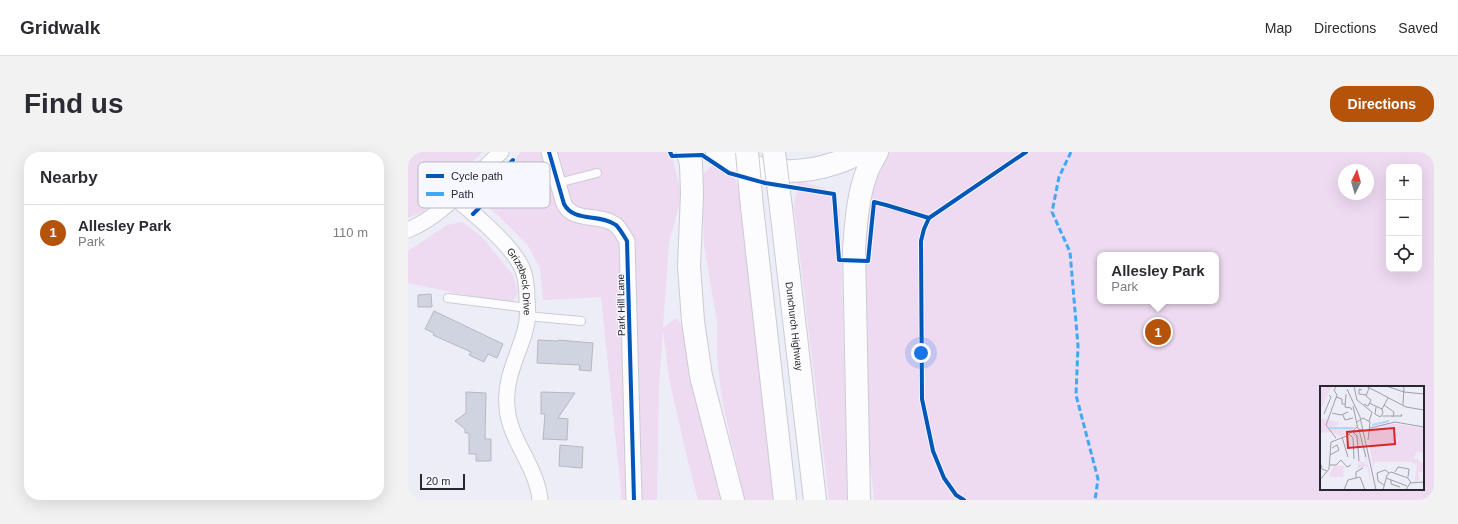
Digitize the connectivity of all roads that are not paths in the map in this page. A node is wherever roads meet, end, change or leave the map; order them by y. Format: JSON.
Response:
{"nodes":[{"id":1,"x":501,"y":152,"type":"edge"},
{"id":2,"x":549,"y":152,"type":"edge"},
{"id":3,"x":688,"y":152,"type":"edge"},
{"id":4,"x":717,"y":152,"type":"edge"},
{"id":5,"x":747,"y":152,"type":"edge"},
{"id":6,"x":774,"y":152,"type":"edge"},
{"id":7,"x":862,"y":152,"type":"edge"},
{"id":8,"x":877,"y":152,"type":"edge"},
{"id":9,"x":491,"y":162,"type":"edge"},
{"id":10,"x":597,"y":173,"type":"dead end"},
{"id":11,"x":558,"y":183,"type":"junction"},
{"id":12,"x":443,"y":208,"type":"edge"},
{"id":13,"x":466,"y":208,"type":"edge"},
{"id":14,"x":408,"y":230,"type":"edge"},
{"id":15,"x":448,"y":298,"type":"dead end"},
{"id":16,"x":527,"y":312,"type":"junction"},
{"id":17,"x":581,"y":321,"type":"dead end"},
{"id":18,"x":540,"y":500,"type":"edge"},
{"id":19,"x":634,"y":500,"type":"edge"},
{"id":20,"x":733,"y":500,"type":"edge"},
{"id":21,"x":785,"y":500,"type":"edge"},
{"id":22,"x":815,"y":500,"type":"edge"},
{"id":23,"x":859,"y":500,"type":"edge"}],
"edges":[{"from":1,"to":9,"type":"street"},
{"from":2,"to":11,"type":"street","name":"Park Hill Lane"},
{"from":3,"to":20,"type":"highway"},
{"from":4,"to":7,"type":"highway"},
{"from":5,"to":21,"type":"highway","bridge":true},
{"from":6,"to":22,"type":"highway","name":"Dunchurch Highway","bridge":true},
{"from":8,"to":23,"type":"highway"},
{"from":10,"to":11,"type":"lane"},
{"from":11,"to":19,"type":"street","name":"Park Hill Lane"},
{"from":12,"to":14,"type":"street"},
{"from":13,"to":16,"type":"street","name":"Grizebeck Drive"},
{"from":15,"to":16,"type":"lane"},
{"from":16,"to":17,"type":"lane"},
{"from":16,"to":18,"type":"street","name":"Grizebeck Drive"}]}
